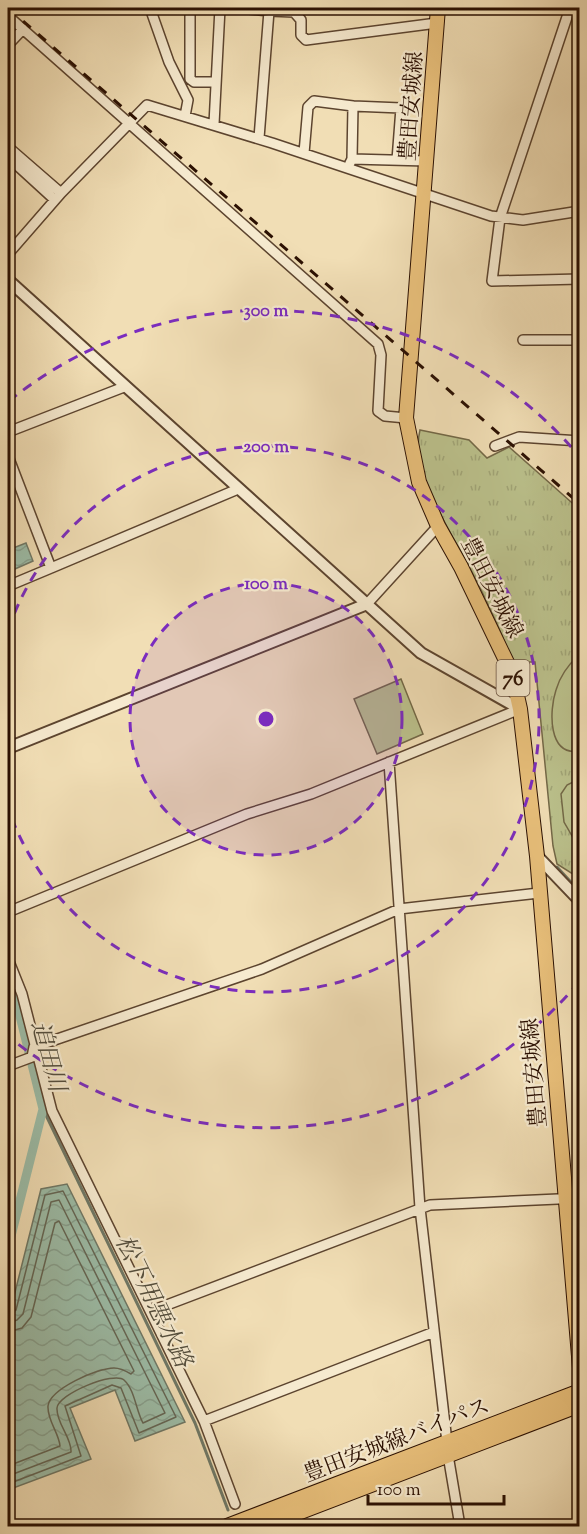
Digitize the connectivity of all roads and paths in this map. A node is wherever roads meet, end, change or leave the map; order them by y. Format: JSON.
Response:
{"nodes":[{"id":1,"x":150,"y":8,"type":"edge"},
{"id":2,"x":193,"y":8,"type":"edge"},
{"id":3,"x":220,"y":8,"type":"edge"},
{"id":4,"x":239,"y":8,"type":"edge"},
{"id":5,"x":438,"y":8,"type":"edge"},
{"id":6,"x":570,"y":8,"type":"edge"},
{"id":7,"x":269,"y":11,"type":"junction"},
{"id":8,"x":8,"y":16,"type":"edge"},
{"id":9,"x":437,"y":23,"type":"junction"},
{"id":10,"x":22,"y":29,"type":"junction"},
{"id":11,"x":8,"y":45,"type":"edge"},
{"id":12,"x":215,"y":82,"type":"junction"},
{"id":13,"x":353,"y":106,"type":"junction"},
{"id":14,"x":185,"y":116,"type":"junction"},
{"id":15,"x":214,"y":124,"type":"junction"},
{"id":16,"x":129,"y":125,"type":"junction"},
{"id":17,"x":259,"y":138,"type":"junction"},
{"id":18,"x":8,"y":147,"type":"edge"},
{"id":19,"x":304,"y":153,"type":"junction"},
{"id":20,"x":8,"y":157,"type":"edge"},
{"id":21,"x":397,"y":160,"type":"junction"},
{"id":22,"x":427,"y":161,"type":"junction"},
{"id":23,"x":350,"y":164,"type":"junction"},
{"id":24,"x":424,"y":194,"type":"junction"},
{"id":25,"x":58,"y":196,"type":"junction"},
{"id":26,"x":579,"y":212,"type":"edge"},
{"id":27,"x":500,"y":218,"type":"junction"},
{"id":28,"x":8,"y":255,"type":"edge"},
{"id":29,"x":579,"y":279,"type":"edge"},
{"id":30,"x":8,"y":280,"type":"edge"},
{"id":31,"x":523,"y":340,"type":"dead end"},
{"id":32,"x":579,"y":340,"type":"edge"},
{"id":33,"x":124,"y":387,"type":"junction"},
{"id":34,"x":406,"y":418,"type":"junction"},
{"id":35,"x":8,"y":432,"type":"edge"},
{"id":36,"x":579,"y":441,"type":"edge"},
{"id":37,"x":495,"y":446,"type":"dead end"},
{"id":38,"x":8,"y":456,"type":"edge"},
{"id":39,"x":238,"y":489,"type":"junction"},
{"id":40,"x":438,"y":526,"type":"junction"},
{"id":41,"x":51,"y":568,"type":"junction"},
{"id":42,"x":8,"y":586,"type":"edge"},
{"id":43,"x":368,"y":604,"type":"junction"},
{"id":44,"x":520,"y":709,"type":"junction"},
{"id":45,"x":8,"y":748,"type":"edge"},
{"id":46,"x":389,"y":762,"type":"junction"},
{"id":47,"x":537,"y":856,"type":"junction"},
{"id":48,"x":539,"y":893,"type":"junction"},
{"id":49,"x":579,"y":901,"type":"edge"},
{"id":50,"x":399,"y":909,"type":"junction"},
{"id":51,"x":8,"y":912,"type":"edge"},
{"id":52,"x":8,"y":959,"type":"edge"},
{"id":53,"x":34,"y":1047,"type":"junction"},
{"id":54,"x":8,"y":1066,"type":"edge"},
{"id":55,"x":572,"y":1199,"type":"edge"},
{"id":56,"x":420,"y":1208,"type":"junction"},
{"id":57,"x":151,"y":1311,"type":"junction"},
{"id":58,"x":434,"y":1332,"type":"junction"},
{"id":59,"x":579,"y":1368,"type":"edge"},
{"id":60,"x":579,"y":1391,"type":"edge"},
{"id":61,"x":579,"y":1405,"type":"edge"},
{"id":62,"x":204,"y":1421,"type":"junction"},
{"id":63,"x":448,"y":1449,"type":"junction"},
{"id":64,"x":235,"y":1504,"type":"dead end"},
{"id":65,"x":227,"y":1527,"type":"edge"},
{"id":66,"x":264,"y":1527,"type":"edge"},
{"id":67,"x":460,"y":1527,"type":"edge"}],
"edges":[{"from":1,"to":14,"type":"street"},
{"from":2,"to":12,"type":"street"},
{"from":3,"to":12,"type":"street"},
{"from":4,"to":7,"type":"street"},
{"from":5,"to":9,"type":"main road","name":"豊田安城線","number":"76"},
{"from":6,"to":27,"type":"street"},
{"from":7,"to":9,"type":"street"},
{"from":7,"to":17,"type":"street"},
{"from":8,"to":10,"type":"street"},
{"from":9,"to":22,"type":"main road","name":"豊田安城線","number":"76"},
{"from":10,"to":11,"type":"street"},
{"from":10,"to":16,"type":"street"},
{"from":12,"to":15,"type":"street"},
{"from":13,"to":19,"type":"street"},
{"from":13,"to":21,"type":"street"},
{"from":13,"to":23,"type":"street"},
{"from":14,"to":15,"type":"street"},
{"from":14,"to":16,"type":"street"},
{"from":15,"to":17,"type":"street"},
{"from":16,"to":25,"type":"street"},
{"from":16,"to":34,"type":"street"},
{"from":17,"to":19,"type":"street"},
{"from":18,"to":25,"type":"street"},
{"from":19,"to":23,"type":"street"},
{"from":20,"to":25,"type":"street"},
{"from":21,"to":22,"type":"street"},
{"from":21,"to":23,"type":"street"},
{"from":22,"to":24,"type":"main road","name":"豊田安城線","number":"76"},
{"from":23,"to":24,"type":"street"},
{"from":24,"to":27,"type":"street"},
{"from":24,"to":34,"type":"main road","name":"豊田安城線","number":"76"},
{"from":25,"to":28,"type":"street"},
{"from":26,"to":27,"type":"street"},
{"from":27,"to":29,"type":"street"},
{"from":30,"to":33,"type":"street"},
{"from":31,"to":32,"type":"street"},
{"from":33,"to":35,"type":"street"},
{"from":33,"to":39,"type":"street"},
{"from":34,"to":40,"type":"main road","name":"豊田安城線","number":"76"},
{"from":36,"to":37,"type":"street"},
{"from":38,"to":41,"type":"street"},
{"from":39,"to":41,"type":"street"},
{"from":39,"to":43,"type":"street"},
{"from":40,"to":43,"type":"street"},
{"from":40,"to":44,"type":"main road","name":"豊田安城線","number":"76"},
{"from":41,"to":42,"type":"street"},
{"from":43,"to":44,"type":"street"},
{"from":43,"to":45,"type":"street"},
{"from":44,"to":46,"type":"street"},
{"from":44,"to":47,"type":"main road","name":"豊田安城線","number":"76"},
{"from":46,"to":50,"type":"street"},
{"from":46,"to":51,"type":"street"},
{"from":47,"to":48,"type":"main road","name":"豊田安城線","number":"76"},
{"from":47,"to":49,"type":"street"},
{"from":48,"to":50,"type":"street"},
{"from":48,"to":55,"type":"main road","name":"豊田安城線","number":"76"},
{"from":50,"to":53,"type":"street"},
{"from":50,"to":56,"type":"street"},
{"from":52,"to":53,"type":"street"},
{"from":53,"to":54,"type":"street"},
{"from":53,"to":57,"type":"street"},
{"from":55,"to":56,"type":"street"},
{"from":55,"to":59,"type":"main road","name":"豊田安城線","number":"76"},
{"from":56,"to":57,"type":"street"},
{"from":56,"to":58,"type":"street"},
{"from":57,"to":62,"type":"street"},
{"from":58,"to":62,"type":"street"},
{"from":58,"to":63,"type":"street"},
{"from":60,"to":63,"type":"main road","name":"豊田安城線バイパス"},
{"from":61,"to":63,"type":"main road","name":"豊田安城線バイパス"},
{"from":62,"to":64,"type":"street"},
{"from":63,"to":65,"type":"main road","name":"豊田安城線バイパス"},
{"from":63,"to":66,"type":"main road","name":"豊田安城線バイパス"},
{"from":63,"to":67,"type":"street"}]}
